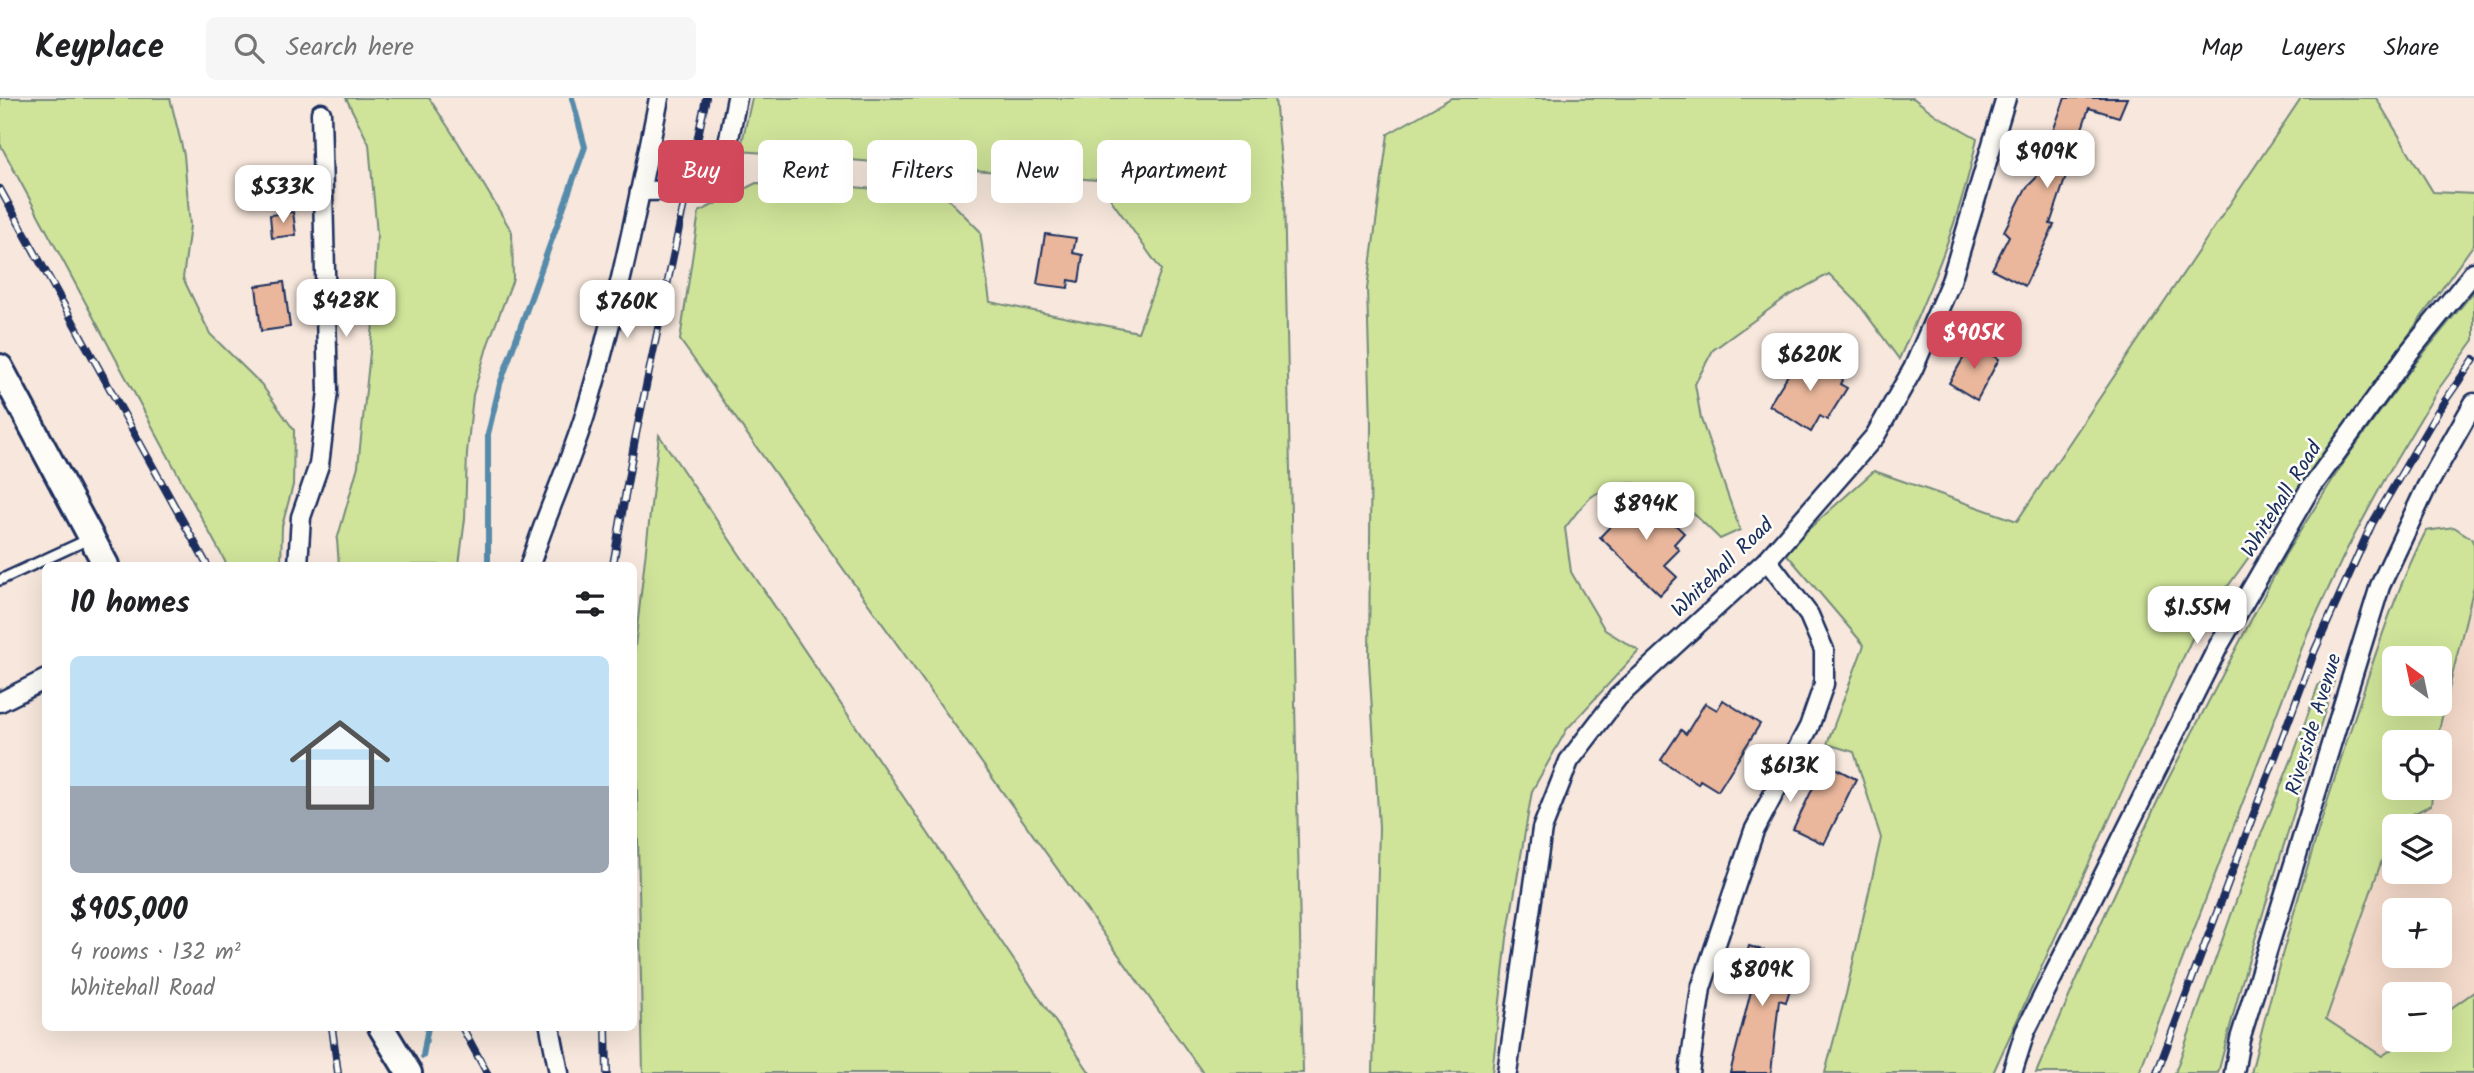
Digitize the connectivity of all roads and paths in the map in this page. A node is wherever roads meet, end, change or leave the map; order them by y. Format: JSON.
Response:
{"nodes":[{"id":1,"x":659,"y":98,"type":"edge"},
{"id":2,"x":737,"y":98,"type":"edge"},
{"id":3,"x":2006,"y":98,"type":"edge"},
{"id":4,"x":321,"y":113,"type":"dead end"},
{"id":5,"x":640,"y":191,"type":"junction"},
{"id":6,"x":2474,"y":272,"type":"edge"},
{"id":7,"x":0,"y":367,"type":"edge"},
{"id":8,"x":2474,"y":403,"type":"edge"},
{"id":9,"x":91,"y":538,"type":"junction"},
{"id":10,"x":1767,"y":560,"type":"junction"},
{"id":11,"x":104,"y":562,"type":"edge"},
{"id":12,"x":298,"y":562,"type":"edge"},
{"id":13,"x":531,"y":562,"type":"edge"},
{"id":14,"x":0,"y":580,"type":"edge"},
{"id":15,"x":42,"y":681,"type":"edge"},
{"id":16,"x":0,"y":702,"type":"edge"},
{"id":17,"x":383,"y":1031,"type":"edge"},
{"id":18,"x":551,"y":1031,"type":"edge"},
{"id":19,"x":409,"y":1073,"type":"edge"},
{"id":20,"x":559,"y":1073,"type":"edge"},
{"id":21,"x":1507,"y":1073,"type":"edge"},
{"id":22,"x":1689,"y":1073,"type":"edge"},
{"id":23,"x":2012,"y":1073,"type":"edge"},
{"id":24,"x":2234,"y":1073,"type":"edge"}],
"edges":[{"from":1,"to":5,"type":"street"},
{"from":2,"to":5,"type":"street"},
{"from":3,"to":10,"type":"street","name":"Whitehall Road"},
{"from":4,"to":12,"type":"street"},
{"from":5,"to":13,"type":"street"},
{"from":6,"to":23,"type":"street","name":"Whitehall Road"},
{"from":7,"to":9,"type":"main road"},
{"from":8,"to":24,"type":"street","name":"Riverside Avenue"},
{"from":9,"to":11,"type":"main road"},
{"from":9,"to":14,"type":"lane"},
{"from":10,"to":21,"type":"street","name":"Whitehall Road"},
{"from":10,"to":22,"type":"street"},
{"from":15,"to":16,"type":"street"},
{"from":17,"to":19,"type":"main road"},
{"from":18,"to":20,"type":"street"}]}
